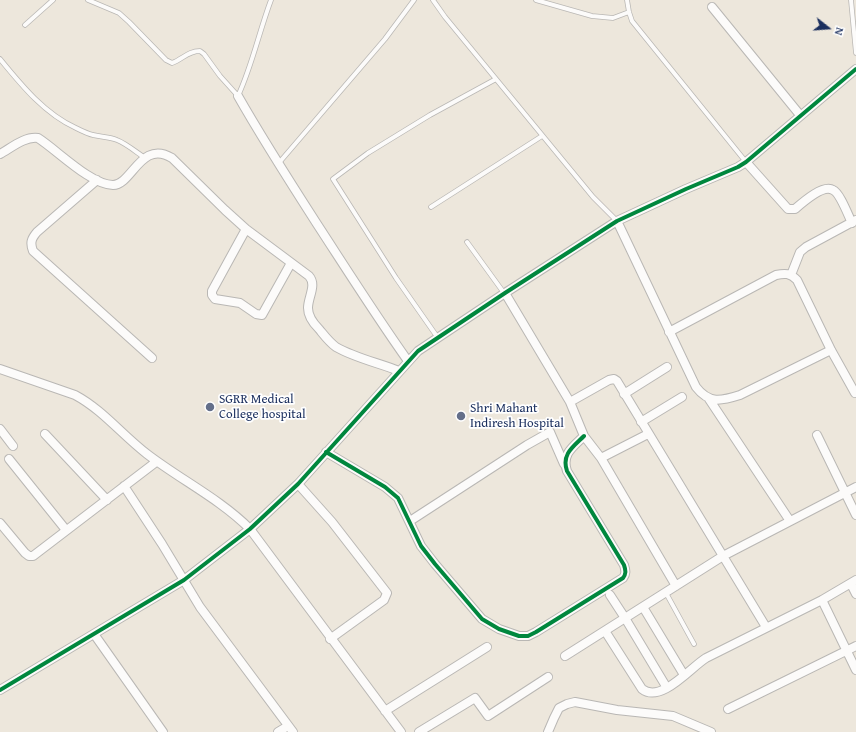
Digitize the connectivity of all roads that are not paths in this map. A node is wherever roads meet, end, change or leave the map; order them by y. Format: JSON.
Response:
{"nodes":[{"id":1,"x":53,"y":0,"type":"edge"},
{"id":2,"x":88,"y":0,"type":"edge"},
{"id":3,"x":271,"y":0,"type":"edge"},
{"id":4,"x":414,"y":0,"type":"edge"},
{"id":5,"x":433,"y":0,"type":"edge"},
{"id":6,"x":536,"y":0,"type":"edge"},
{"id":7,"x":627,"y":0,"type":"edge"},
{"id":8,"x":851,"y":0,"type":"edge"},
{"id":9,"x":712,"y":7,"type":"dead end"},
{"id":10,"x":629,"y":12,"type":"junction"},
{"id":11,"x":25,"y":25,"type":"dead end"},
{"id":12,"x":856,"y":54,"type":"edge"},
{"id":13,"x":0,"y":59,"type":"edge"},
{"id":14,"x":856,"y":68,"type":"edge"},
{"id":15,"x":496,"y":79,"type":"junction"},
{"id":16,"x":238,"y":96,"type":"junction"},
{"id":17,"x":800,"y":115,"type":"junction"},
{"id":18,"x":542,"y":136,"type":"junction"},
{"id":19,"x":0,"y":154,"type":"edge"},
{"id":20,"x":145,"y":159,"type":"junction"},
{"id":21,"x":746,"y":162,"type":"junction"},
{"id":22,"x":278,"y":164,"type":"junction"},
{"id":23,"x":99,"y":181,"type":"junction"},
{"id":24,"x":431,"y":207,"type":"dead end"},
{"id":25,"x":618,"y":221,"type":"junction"},
{"id":26,"x":854,"y":222,"type":"edge"},
{"id":27,"x":246,"y":229,"type":"junction"},
{"id":28,"x":467,"y":242,"type":"dead end"},
{"id":29,"x":291,"y":263,"type":"junction"},
{"id":30,"x":791,"y":275,"type":"junction"},
{"id":31,"x":505,"y":293,"type":"junction"},
{"id":32,"x":670,"y":332,"type":"junction"},
{"id":33,"x":438,"y":338,"type":"junction"},
{"id":34,"x":831,"y":350,"type":"junction"},
{"id":35,"x":152,"y":358,"type":"dead end"},
{"id":36,"x":408,"y":361,"type":"junction"},
{"id":37,"x":667,"y":367,"type":"dead end"},
{"id":38,"x":0,"y":369,"type":"edge"},
{"id":39,"x":399,"y":371,"type":"junction"},
{"id":40,"x":855,"y":393,"type":"dead end"},
{"id":41,"x":624,"y":394,"type":"junction"},
{"id":42,"x":682,"y":397,"type":"dead end"},
{"id":43,"x":709,"y":399,"type":"junction"},
{"id":44,"x":570,"y":402,"type":"junction"},
{"id":45,"x":641,"y":422,"type":"junction"},
{"id":46,"x":0,"y":429,"type":"edge"},
{"id":47,"x":45,"y":434,"type":"dead end"},
{"id":48,"x":648,"y":434,"type":"junction"},
{"id":49,"x":817,"y":435,"type":"dead end"},
{"id":50,"x":584,"y":436,"type":"junction"},
{"id":51,"x":13,"y":446,"type":"dead end"},
{"id":52,"x":326,"y":452,"type":"junction"},
{"id":53,"x":601,"y":458,"type":"junction"},
{"id":54,"x":9,"y":459,"type":"dead end"},
{"id":55,"x":156,"y":462,"type":"junction"},
{"id":56,"x":564,"y":464,"type":"junction"},
{"id":57,"x":300,"y":482,"type":"junction"},
{"id":58,"x":124,"y":486,"type":"junction"},
{"id":59,"x":856,"y":487,"type":"edge"},
{"id":60,"x":845,"y":494,"type":"junction"},
{"id":61,"x":107,"y":500,"type":"junction"},
{"id":62,"x":856,"y":515,"type":"edge"},
{"id":63,"x":410,"y":521,"type":"junction"},
{"id":64,"x":790,"y":521,"type":"junction"},
{"id":65,"x":0,"y":523,"type":"edge"},
{"id":66,"x":250,"y":529,"type":"junction"},
{"id":67,"x":66,"y":530,"type":"junction"},
{"id":68,"x":723,"y":556,"type":"junction"},
{"id":69,"x":184,"y":580,"type":"junction"},
{"id":70,"x":854,"y":582,"type":"edge"},
{"id":71,"x":676,"y":586,"type":"junction"},
{"id":72,"x":666,"y":593,"type":"junction"},
{"id":73,"x":856,"y":594,"type":"edge"},
{"id":74,"x":610,"y":595,"type":"dead end"},
{"id":75,"x":822,"y":600,"type":"junction"},
{"id":76,"x":643,"y":607,"type":"junction"},
{"id":77,"x":625,"y":618,"type":"junction"},
{"id":78,"x":766,"y":627,"type":"junction"},
{"id":79,"x":605,"y":631,"type":"junction"},
{"id":80,"x":94,"y":634,"type":"junction"},
{"id":81,"x":330,"y":639,"type":"junction"},
{"id":82,"x":694,"y":644,"type":"dead end"},
{"id":83,"x":856,"y":646,"type":"edge"},
{"id":84,"x":487,"y":647,"type":"dead end"},
{"id":85,"x":847,"y":651,"type":"junction"},
{"id":86,"x":564,"y":656,"type":"dead end"},
{"id":87,"x":856,"y":670,"type":"edge"},
{"id":88,"x":684,"y":675,"type":"junction"},
{"id":89,"x":548,"y":677,"type":"dead end"},
{"id":90,"x":667,"y":688,"type":"junction"},
{"id":91,"x":0,"y":690,"type":"edge"},
{"id":92,"x":728,"y":709,"type":"dead end"},
{"id":93,"x":385,"y":711,"type":"junction"},
{"id":94,"x":290,"y":729,"type":"edge"},
{"id":95,"x":164,"y":732,"type":"edge"},
{"id":96,"x":278,"y":732,"type":"edge"},
{"id":97,"x":401,"y":732,"type":"edge"},
{"id":98,"x":419,"y":732,"type":"edge"},
{"id":99,"x":548,"y":732,"type":"edge"},
{"id":100,"x":711,"y":732,"type":"edge"}],
"edges":[{"from":1,"to":11,"type":"lane"},
{"from":2,"to":16,"type":"lane"},
{"from":3,"to":16,"type":"lane"},
{"from":4,"to":22,"type":"lane"},
{"from":5,"to":15,"type":"lane"},
{"from":6,"to":10,"type":"lane"},
{"from":7,"to":10,"type":"lane"},
{"from":8,"to":12,"type":"lane"},
{"from":9,"to":17,"type":"street"},
{"from":10,"to":21,"type":"lane"},
{"from":13,"to":20,"type":"lane"},
{"from":14,"to":17,"type":"street"},
{"from":15,"to":18,"type":"lane"},
{"from":15,"to":33,"type":"lane"},
{"from":16,"to":22,"type":"street"},
{"from":17,"to":21,"type":"street"},
{"from":18,"to":24,"type":"lane"},
{"from":18,"to":25,"type":"lane"},
{"from":19,"to":23,"type":"street"},
{"from":20,"to":23,"type":"street"},
{"from":20,"to":27,"type":"street"},
{"from":21,"to":25,"type":"street"},
{"from":21,"to":26,"type":"street"},
{"from":22,"to":36,"type":"street"},
{"from":23,"to":35,"type":"street"},
{"from":25,"to":31,"type":"street"},
{"from":25,"to":32,"type":"street"},
{"from":26,"to":30,"type":"street"},
{"from":27,"to":29,"type":"street"},
{"from":27,"to":29,"type":"street"},
{"from":28,"to":31,"type":"lane"},
{"from":29,"to":39,"type":"street"},
{"from":30,"to":32,"type":"street"},
{"from":30,"to":34,"type":"street"},
{"from":31,"to":33,"type":"street"},
{"from":31,"to":44,"type":"street"},
{"from":32,"to":43,"type":"street"},
{"from":33,"to":36,"type":"street"},
{"from":34,"to":40,"type":"street"},
{"from":34,"to":43,"type":"street"},
{"from":36,"to":39,"type":"street"},
{"from":37,"to":41,"type":"street"},
{"from":38,"to":55,"type":"street"},
{"from":39,"to":52,"type":"street"},
{"from":41,"to":44,"type":"street"},
{"from":41,"to":45,"type":"street"},
{"from":42,"to":45,"type":"street"},
{"from":43,"to":64,"type":"street"},
{"from":44,"to":50,"type":"street"},
{"from":45,"to":48,"type":"street"},
{"from":46,"to":51,"type":"street"},
{"from":47,"to":61,"type":"street"},
{"from":48,"to":53,"type":"street"},
{"from":48,"to":68,"type":"street"},
{"from":49,"to":60,"type":"street"},
{"from":50,"to":53,"type":"street"},
{"from":50,"to":56,"type":"street"},
{"from":52,"to":57,"type":"street"},
{"from":52,"to":63,"type":"street"},
{"from":53,"to":71,"type":"street"},
{"from":54,"to":67,"type":"street"},
{"from":55,"to":58,"type":"street"},
{"from":55,"to":66,"type":"street"},
{"from":56,"to":63,"type":"street"},
{"from":56,"to":63,"type":"street"},
{"from":57,"to":66,"type":"street"},
{"from":57,"to":81,"type":"street"},
{"from":58,"to":61,"type":"street"},
{"from":58,"to":69,"type":"street"},
{"from":59,"to":60,"type":"street"},
{"from":60,"to":62,"type":"street"},
{"from":60,"to":64,"type":"street"},
{"from":61,"to":67,"type":"street"},
{"from":64,"to":68,"type":"street"},
{"from":65,"to":67,"type":"street"},
{"from":66,"to":69,"type":"street"},
{"from":66,"to":81,"type":"street"},
{"from":68,"to":71,"type":"street"},
{"from":68,"to":78,"type":"street"},
{"from":69,"to":80,"type":"street"},
{"from":69,"to":94,"type":"street"},
{"from":70,"to":73,"type":"street"},
{"from":70,"to":75,"type":"street"},
{"from":71,"to":72,"type":"street"},
{"from":72,"to":76,"type":"street"},
{"from":72,"to":82,"type":"lane"},
{"from":74,"to":77,"type":"street"},
{"from":75,"to":78,"type":"street"},
{"from":75,"to":85,"type":"street"},
{"from":76,"to":77,"type":"street"},
{"from":76,"to":88,"type":"street"},
{"from":77,"to":79,"type":"street"},
{"from":77,"to":90,"type":"street"},
{"from":78,"to":88,"type":"street"},
{"from":79,"to":86,"type":"street"},
{"from":79,"to":90,"type":"street"},
{"from":80,"to":91,"type":"street"},
{"from":80,"to":95,"type":"street"},
{"from":81,"to":93,"type":"street"},
{"from":83,"to":85,"type":"street"},
{"from":84,"to":93,"type":"street"},
{"from":85,"to":87,"type":"street"},
{"from":85,"to":92,"type":"street"},
{"from":88,"to":90,"type":"street"},
{"from":89,"to":98,"type":"street"},
{"from":93,"to":97,"type":"street"},
{"from":94,"to":96,"type":"street"},
{"from":99,"to":100,"type":"street"}]}
